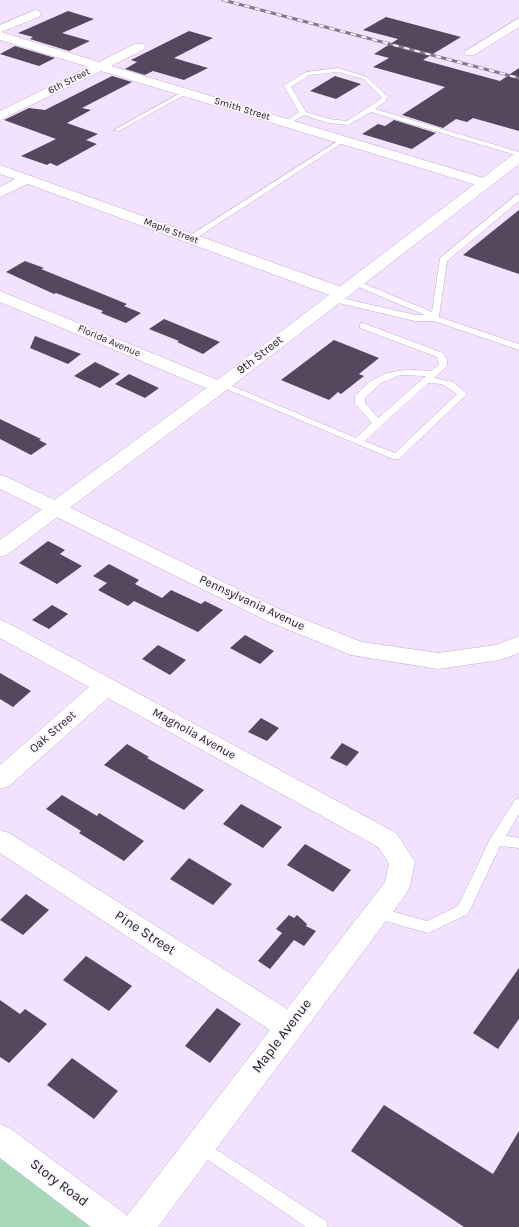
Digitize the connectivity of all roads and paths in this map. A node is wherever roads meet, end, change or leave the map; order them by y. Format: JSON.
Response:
{"nodes":[{"id":1,"x":35,"y":14,"type":"dead end"},
{"id":2,"x":519,"y":22,"type":"edge"},
{"id":3,"x":0,"y":29,"type":"edge"},
{"id":4,"x":0,"y":36,"type":"edge"},
{"id":5,"x":138,"y":46,"type":"dead end"},
{"id":6,"x":470,"y":52,"type":"dead end"},
{"id":7,"x":99,"y":66,"type":"junction"},
{"id":8,"x":186,"y":92,"type":"junction"},
{"id":9,"x":370,"y":110,"type":"junction"},
{"id":10,"x":303,"y":114,"type":"junction"},
{"id":11,"x":0,"y":116,"type":"edge"},
{"id":12,"x":287,"y":123,"type":"junction"},
{"id":13,"x":116,"y":130,"type":"dead end"},
{"id":14,"x":343,"y":140,"type":"junction"},
{"id":15,"x":519,"y":155,"type":"edge"},
{"id":16,"x":0,"y":169,"type":"edge"},
{"id":17,"x":27,"y":178,"type":"junction"},
{"id":18,"x":484,"y":183,"type":"junction"},
{"id":19,"x":0,"y":193,"type":"edge"},
{"id":20,"x":519,"y":197,"type":"edge"},
{"id":21,"x":190,"y":238,"type":"junction"},
{"id":22,"x":355,"y":282,"type":"junction"},
{"id":23,"x":0,"y":296,"type":"edge"},
{"id":24,"x":337,"y":296,"type":"junction"},
{"id":25,"x":435,"y":318,"type":"junction"},
{"id":26,"x":363,"y":326,"type":"dead end"},
{"id":27,"x":519,"y":346,"type":"edge"},
{"id":28,"x":433,"y":374,"type":"junction"},
{"id":29,"x":425,"y":381,"type":"junction"},
{"id":30,"x":220,"y":386,"type":"junction"},
{"id":31,"x":377,"y":423,"type":"junction"},
{"id":32,"x":357,"y":442,"type":"junction"},
{"id":33,"x":0,"y":481,"type":"edge"},
{"id":34,"x":57,"y":509,"type":"junction"},
{"id":35,"x":0,"y":550,"type":"edge"},
{"id":36,"x":0,"y":628,"type":"edge"},
{"id":37,"x":519,"y":644,"type":"edge"},
{"id":38,"x":106,"y":686,"type":"junction"},
{"id":39,"x":0,"y":779,"type":"edge"},
{"id":40,"x":519,"y":803,"type":"edge"},
{"id":41,"x":0,"y":840,"type":"edge"},
{"id":42,"x":387,"y":840,"type":"joint"},
{"id":43,"x":497,"y":840,"type":"junction"},
{"id":44,"x":519,"y":843,"type":"edge"},
{"id":45,"x":376,"y":912,"type":"junction"},
{"id":46,"x":289,"y":1026,"type":"junction"},
{"id":47,"x":0,"y":1139,"type":"edge"},
{"id":48,"x":199,"y":1145,"type":"junction"},
{"id":49,"x":117,"y":1227,"type":"edge"},
{"id":50,"x":138,"y":1227,"type":"edge"},
{"id":51,"x":320,"y":1227,"type":"edge"}],
"edges":[{"from":1,"to":3,"type":"street"},
{"from":2,"to":6,"type":"street"},
{"from":4,"to":7,"type":"street","name":"Smith Street"},
{"from":5,"to":7,"type":"street","name":"6th Street"},
{"from":7,"to":8,"type":"street","name":"Smith Street"},
{"from":7,"to":11,"type":"street","name":"6th Street"},
{"from":8,"to":12,"type":"street","name":"Smith Street"},
{"from":8,"to":13,"type":"lane"},
{"from":9,"to":10,"type":"lane"},
{"from":9,"to":10,"type":"lane"},
{"from":9,"to":15,"type":"lane"},
{"from":10,"to":12,"type":"lane"},
{"from":12,"to":14,"type":"street","name":"Smith Street"},
{"from":14,"to":18,"type":"street","name":"Smith Street"},
{"from":14,"to":21,"type":"lane"},
{"from":15,"to":18,"type":"street","name":"9th Street"},
{"from":16,"to":17,"type":"street","name":"Maple Street"},
{"from":17,"to":19,"type":"street"},
{"from":17,"to":21,"type":"street","name":"Maple Street"},
{"from":18,"to":22,"type":"street","name":"9th Street"},
{"from":20,"to":25,"type":"lane"},
{"from":21,"to":24,"type":"street","name":"Maple Street"},
{"from":22,"to":24,"type":"street","name":"9th Street"},
{"from":22,"to":25,"type":"lane"},
{"from":23,"to":30,"type":"street","name":"Florida Avenue"},
{"from":24,"to":25,"type":"lane"},
{"from":24,"to":30,"type":"street","name":"9th Street"},
{"from":25,"to":27,"type":"lane"},
{"from":26,"to":28,"type":"lane"},
{"from":28,"to":29,"type":"lane"},
{"from":28,"to":31,"type":"lane"},
{"from":29,"to":31,"type":"lane"},
{"from":29,"to":32,"type":"lane"},
{"from":30,"to":32,"type":"lane"},
{"from":30,"to":34,"type":"street","name":"9th Street"},
{"from":31,"to":32,"type":"lane"},
{"from":33,"to":34,"type":"street","name":"Pennsylvania Avenue"},
{"from":34,"to":35,"type":"street","name":"9th Street"},
{"from":34,"to":37,"type":"street","name":"Pennsylvania Avenue"},
{"from":36,"to":38,"type":"street","name":"Magnolia Avenue"},
{"from":38,"to":39,"type":"street","name":"Oak Street"},
{"from":38,"to":42,"type":"street","name":"Magnolia Avenue"},
{"from":40,"to":43,"type":"lane"},
{"from":41,"to":46,"type":"street","name":"Pine Street"},
{"from":42,"to":45,"type":"street","name":"Maple Avenue"},
{"from":43,"to":44,"type":"lane"},
{"from":43,"to":45,"type":"lane"},
{"from":45,"to":46,"type":"street","name":"Maple Avenue"},
{"from":46,"to":48,"type":"street","name":"Maple Avenue"},
{"from":47,"to":49,"type":"street","name":"Story Road"},
{"from":48,"to":50,"type":"street","name":"Maple Avenue"},
{"from":48,"to":51,"type":"lane"}]}
